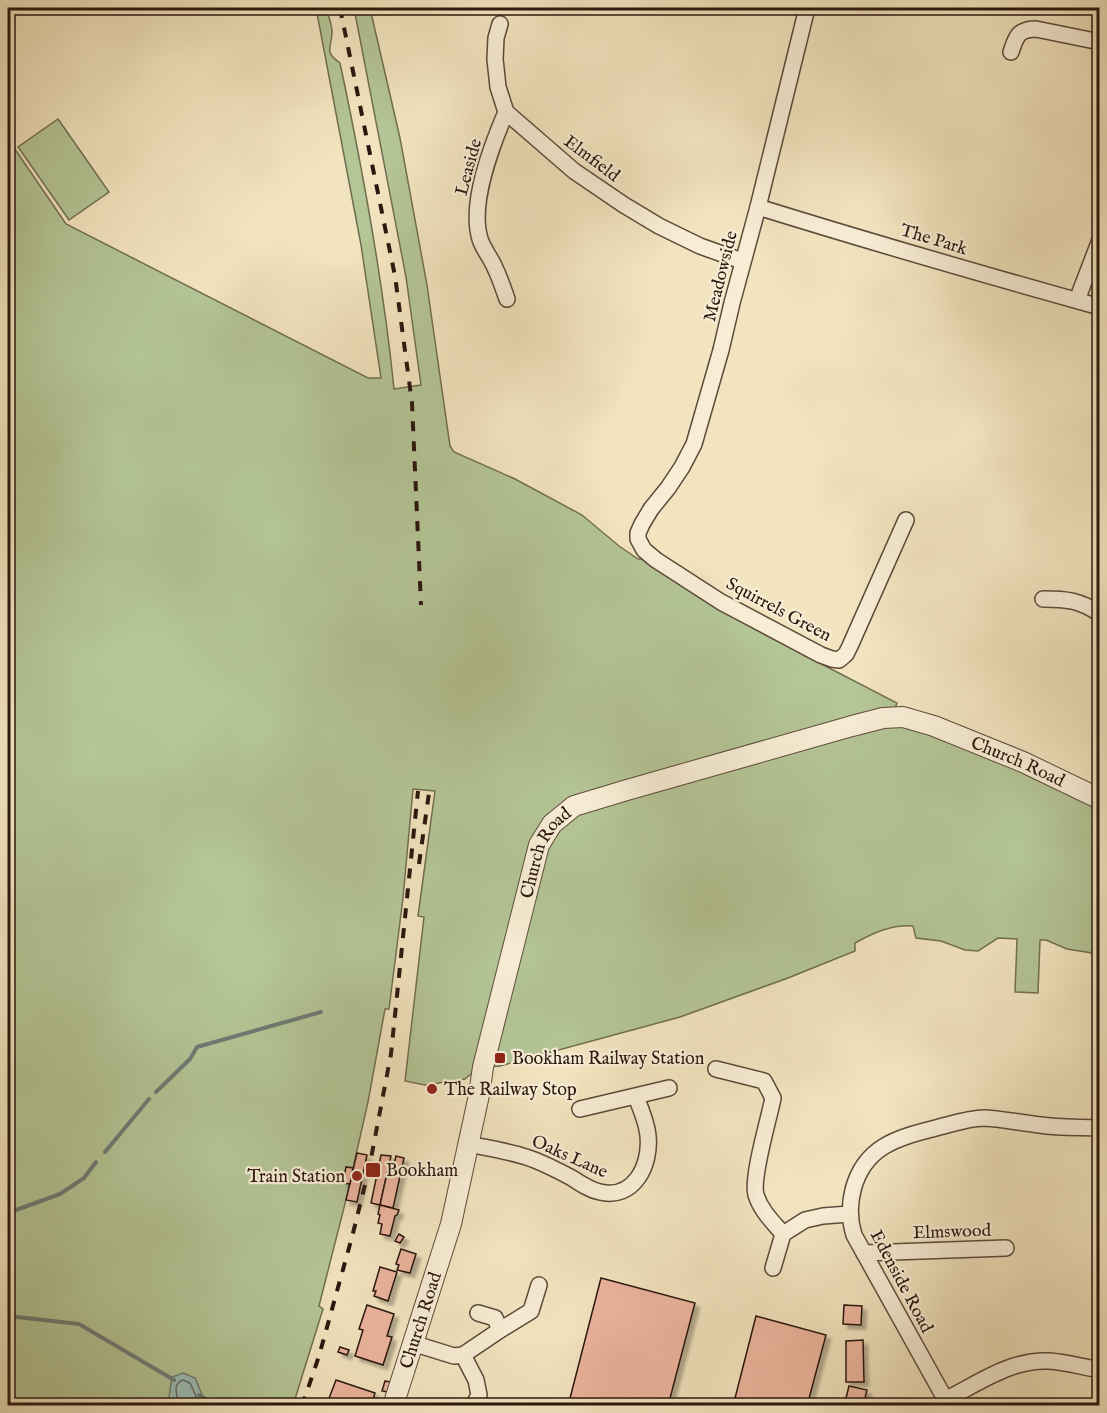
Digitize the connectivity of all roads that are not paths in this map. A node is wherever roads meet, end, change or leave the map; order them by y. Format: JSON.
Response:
{"nodes":[{"id":1,"x":807,"y":8,"type":"edge"},
{"id":2,"x":500,"y":24,"type":"dead end"},
{"id":3,"x":1100,"y":42,"type":"edge"},
{"id":4,"x":1011,"y":52,"type":"dead end"},
{"id":5,"x":506,"y":112,"type":"junction"},
{"id":6,"x":758,"y":207,"type":"junction"},
{"id":7,"x":1100,"y":240,"type":"edge"},
{"id":8,"x":742,"y":261,"type":"junction"},
{"id":9,"x":507,"y":298,"type":"dead end"},
{"id":10,"x":1079,"y":301,"type":"junction"},
{"id":11,"x":1100,"y":307,"type":"edge"},
{"id":12,"x":906,"y":520,"type":"dead end"},
{"id":13,"x":638,"y":539,"type":"joint"},
{"id":14,"x":1042,"y":599,"type":"dead end"},
{"id":15,"x":1100,"y":614,"type":"edge"},
{"id":16,"x":1100,"y":799,"type":"edge"},
{"id":17,"x":716,"y":1069,"type":"dead end"},
{"id":18,"x":669,"y":1088,"type":"dead end"},
{"id":19,"x":636,"y":1097,"type":"junction"},
{"id":20,"x":580,"y":1109,"type":"dead end"},
{"id":21,"x":1100,"y":1128,"type":"edge"},
{"id":22,"x":468,"y":1144,"type":"junction"},
{"id":23,"x":849,"y":1214,"type":"junction"},
{"id":24,"x":783,"y":1234,"type":"junction"},
{"id":25,"x":1006,"y":1248,"type":"dead end"},
{"id":26,"x":864,"y":1253,"type":"junction"},
{"id":27,"x":773,"y":1268,"type":"dead end"},
{"id":28,"x":539,"y":1285,"type":"dead end"},
{"id":29,"x":478,"y":1313,"type":"dead end"},
{"id":30,"x":500,"y":1330,"type":"junction"},
{"id":31,"x":412,"y":1343,"type":"junction"},
{"id":32,"x":463,"y":1355,"type":"junction"},
{"id":33,"x":1100,"y":1370,"type":"edge"},
{"id":34,"x":947,"y":1403,"type":"edge"},
{"id":35,"x":393,"y":1406,"type":"edge"},
{"id":36,"x":473,"y":1406,"type":"edge"}],
"edges":[{"from":1,"to":6,"type":"street","name":"Meadowside"},
{"from":2,"to":5,"type":"street"},
{"from":3,"to":4,"type":"street"},
{"from":5,"to":8,"type":"street","name":"Elmfield"},
{"from":5,"to":9,"type":"street","name":"Leaside"},
{"from":6,"to":8,"type":"street","name":"Meadowside"},
{"from":6,"to":10,"type":"street","name":"The Park"},
{"from":7,"to":10,"type":"street"},
{"from":8,"to":13,"type":"street","name":"Meadowside"},
{"from":10,"to":11,"type":"street","name":"The Park"},
{"from":12,"to":13,"type":"street","name":"Squirrels Green"},
{"from":14,"to":15,"type":"street"},
{"from":16,"to":22,"type":"street","name":"Church Road"},
{"from":17,"to":24,"type":"street"},
{"from":18,"to":19,"type":"street"},
{"from":19,"to":20,"type":"street"},
{"from":19,"to":22,"type":"street","name":"Oaks Lane"},
{"from":21,"to":23,"type":"street","name":"Edenside Road"},
{"from":22,"to":31,"type":"street","name":"Church Road"},
{"from":23,"to":24,"type":"street"},
{"from":23,"to":26,"type":"street","name":"Edenside Road"},
{"from":24,"to":27,"type":"street"},
{"from":25,"to":26,"type":"street","name":"Elmswood"},
{"from":26,"to":34,"type":"street","name":"Edenside Road"},
{"from":28,"to":30,"type":"street"},
{"from":29,"to":30,"type":"street"},
{"from":30,"to":32,"type":"street"},
{"from":31,"to":32,"type":"street"},
{"from":31,"to":35,"type":"street","name":"Church Road"},
{"from":32,"to":36,"type":"street"},
{"from":33,"to":34,"type":"street"}]}
